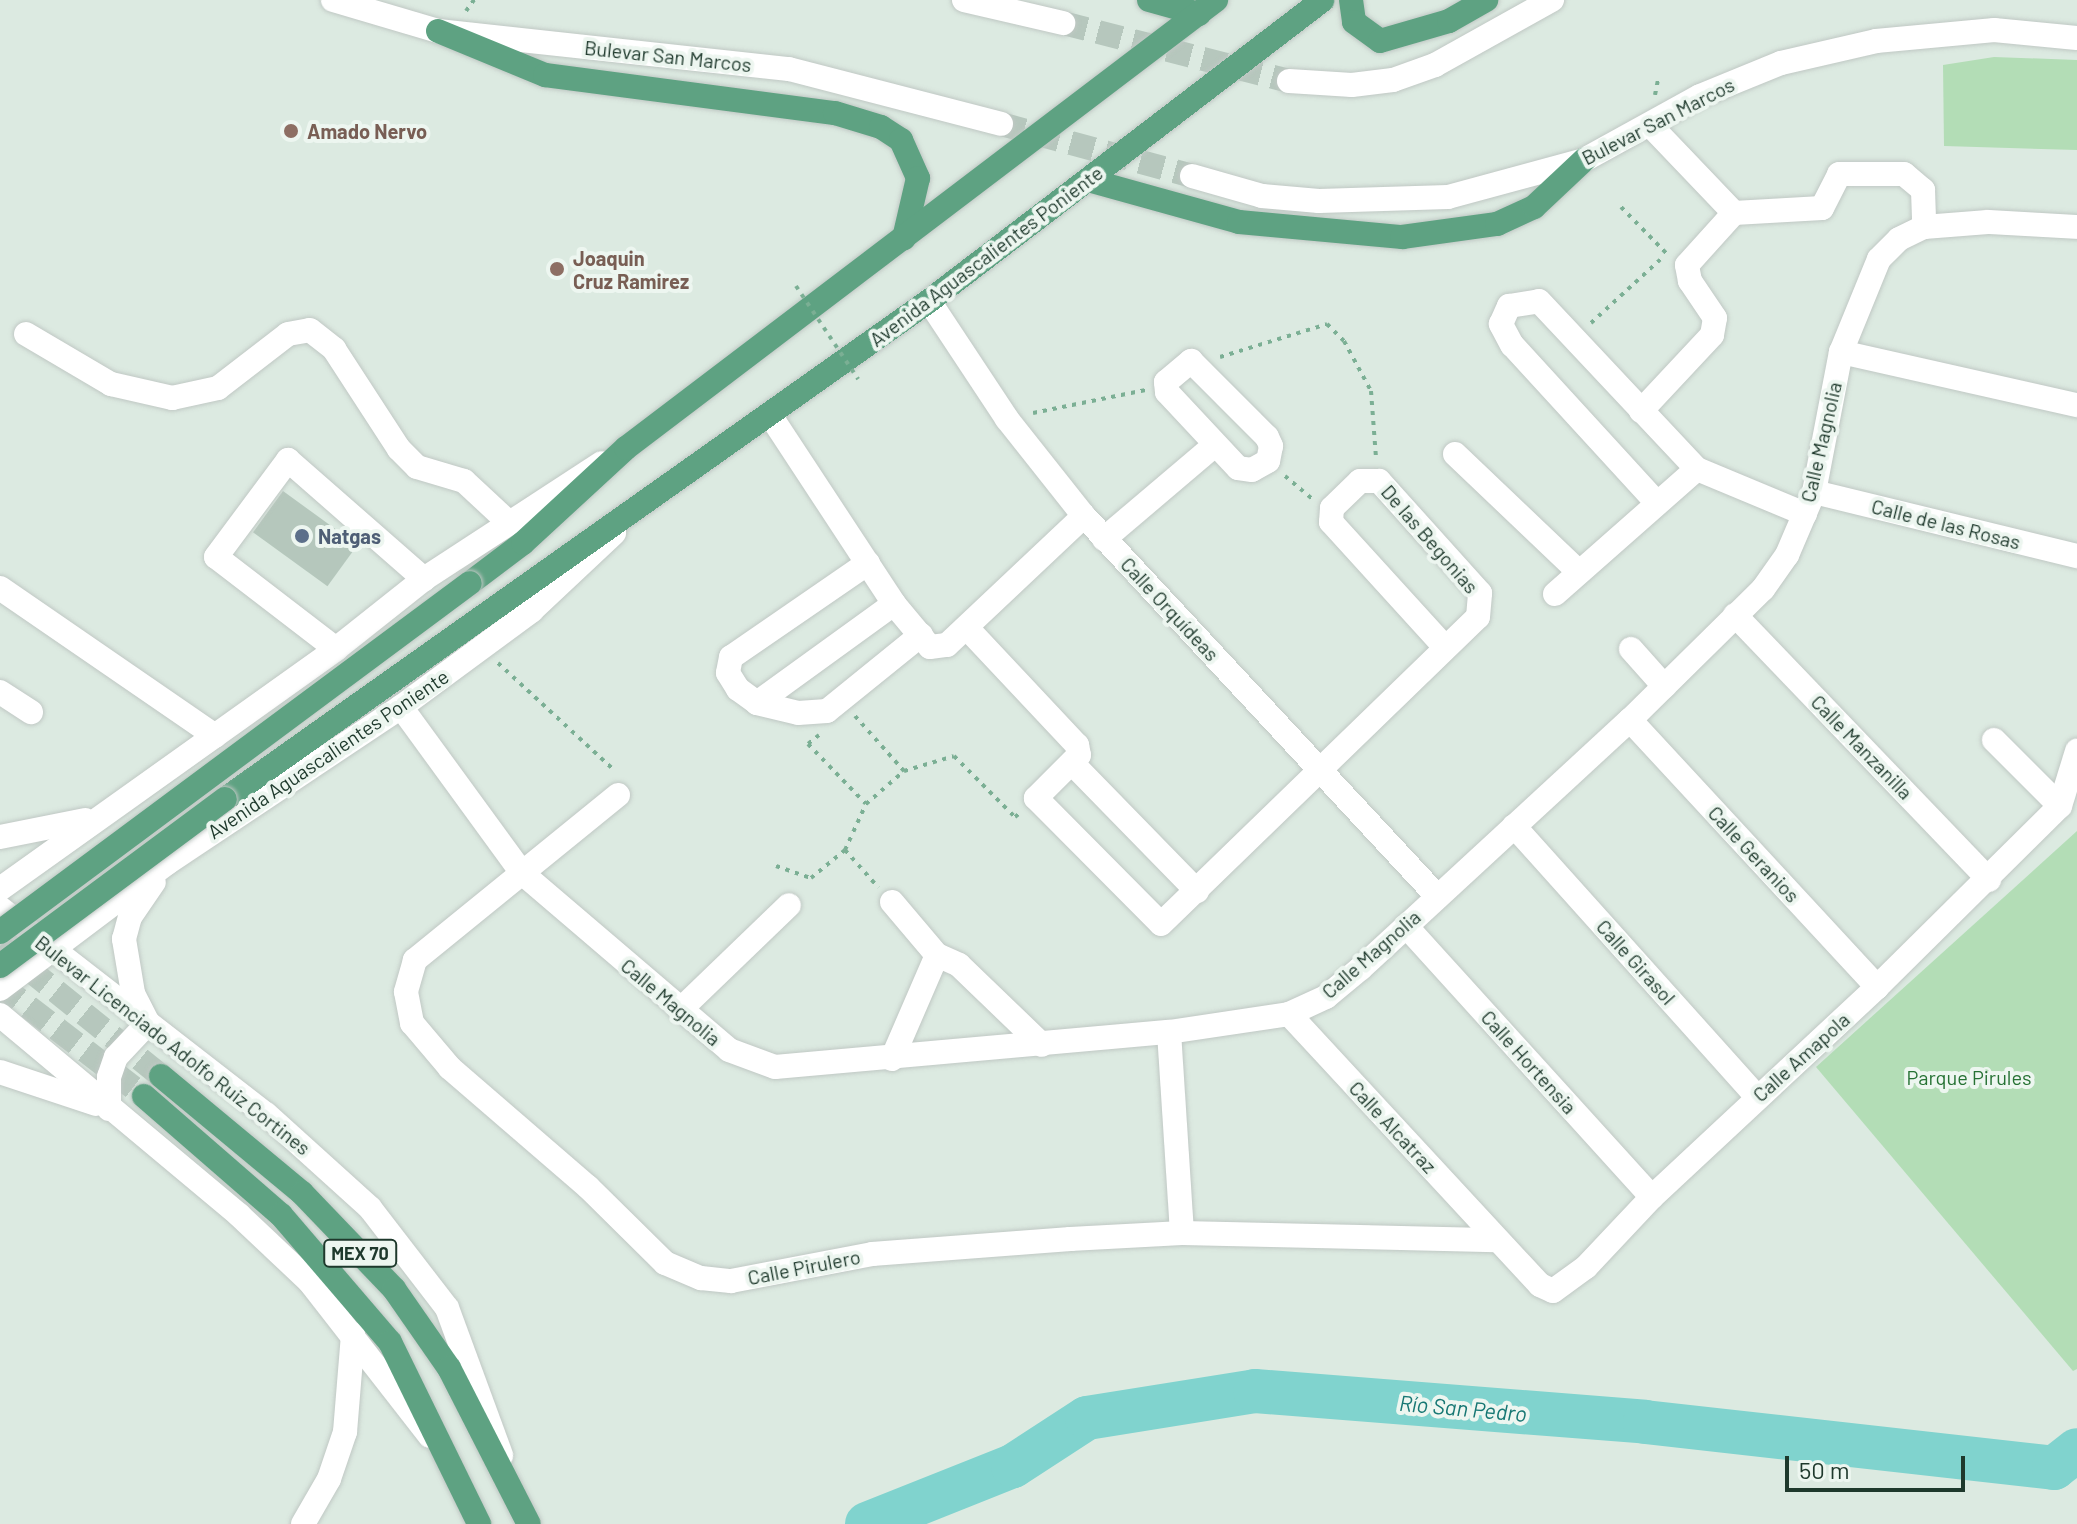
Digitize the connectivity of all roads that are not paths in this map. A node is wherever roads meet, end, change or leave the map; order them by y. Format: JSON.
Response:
{"nodes":[{"id":1,"x":333,"y":0,"type":"edge"},
{"id":2,"x":964,"y":0,"type":"edge"},
{"id":3,"x":1149,"y":0,"type":"edge"},
{"id":4,"x":1322,"y":0,"type":"edge"},
{"id":5,"x":1351,"y":0,"type":"edge"},
{"id":6,"x":1486,"y":0,"type":"edge"},
{"id":7,"x":1552,"y":0,"type":"edge"},
{"id":8,"x":1208,"y":7,"type":"edge"},
{"id":9,"x":1063,"y":23,"type":"tunnel mouth"},
{"id":10,"x":438,"y":31,"type":"junction"},
{"id":11,"x":2077,"y":38,"type":"edge"},
{"id":12,"x":1289,"y":81,"type":"tunnel mouth"},
{"id":13,"x":1001,"y":124,"type":"tunnel mouth"},
{"id":14,"x":1650,"y":125,"type":"junction"},
{"id":15,"x":1584,"y":160,"type":"junction"},
{"id":16,"x":1192,"y":176,"type":"tunnel mouth"},
{"id":17,"x":1088,"y":180,"type":"junction"},
{"id":18,"x":1734,"y":213,"type":"junction"},
{"id":19,"x":1924,"y":227,"type":"junction"},
{"id":20,"x":2077,"y":227,"type":"edge"},
{"id":21,"x":904,"y":238,"type":"junction"},
{"id":22,"x":929,"y":301,"type":"junction"},
{"id":23,"x":26,"y":334,"type":"dead end"},
{"id":24,"x":1841,"y":352,"type":"junction"},
{"id":25,"x":2077,"y":405,"type":"edge"},
{"id":26,"x":1641,"y":411,"type":"junction"},
{"id":27,"x":770,"y":415,"type":"junction"},
{"id":28,"x":1215,"y":445,"type":"junction"},
{"id":29,"x":626,"y":448,"type":"junction"},
{"id":30,"x":1455,"y":454,"type":"dead end"},
{"id":31,"x":1697,"y":469,"type":"junction"},
{"id":32,"x":1657,"y":503,"type":"junction"},
{"id":33,"x":1809,"y":503,"type":"junction"},
{"id":34,"x":645,"y":504,"type":"junction"},
{"id":35,"x":1084,"y":516,"type":"junction"},
{"id":36,"x":507,"y":521,"type":"junction"},
{"id":37,"x":1104,"y":539,"type":"junction"},
{"id":38,"x":2077,"y":556,"type":"edge"},
{"id":39,"x":868,"y":563,"type":"junction"},
{"id":40,"x":1578,"y":571,"type":"junction"},
{"id":41,"x":424,"y":579,"type":"junction"},
{"id":42,"x":0,"y":588,"type":"edge"},
{"id":43,"x":1555,"y":594,"type":"dead end"},
{"id":44,"x":894,"y":604,"type":"junction"},
{"id":45,"x":1735,"y":615,"type":"junction"},
{"id":46,"x":967,"y":628,"type":"junction"},
{"id":47,"x":921,"y":635,"type":"junction"},
{"id":48,"x":1444,"y":646,"type":"junction"},
{"id":49,"x":336,"y":649,"type":"junction"},
{"id":50,"x":1631,"y":649,"type":"dead end"},
{"id":51,"x":1664,"y":686,"type":"junction"},
{"id":52,"x":0,"y":692,"type":"edge"},
{"id":53,"x":757,"y":703,"type":"junction"},
{"id":54,"x":401,"y":707,"type":"junction"},
{"id":55,"x":31,"y":712,"type":"dead end"},
{"id":56,"x":1630,"y":720,"type":"junction"},
{"id":57,"x":215,"y":736,"type":"junction"},
{"id":58,"x":1994,"y":740,"type":"dead end"},
{"id":59,"x":2077,"y":751,"type":"edge"},
{"id":60,"x":1072,"y":763,"type":"junction"},
{"id":61,"x":1320,"y":770,"type":"junction"},
{"id":62,"x":618,"y":785,"type":"road end"},
{"id":63,"x":2060,"y":806,"type":"junction"},
{"id":64,"x":103,"y":815,"type":"junction"},
{"id":65,"x":1514,"y":826,"type":"junction"},
{"id":66,"x":0,"y":837,"type":"edge"},
{"id":67,"x":167,"y":863,"type":"junction"},
{"id":68,"x":522,"y":873,"type":"junction"},
{"id":69,"x":1989,"y":880,"type":"junction"},
{"id":70,"x":0,"y":889,"type":"edge"},
{"id":71,"x":1197,"y":891,"type":"junction"},
{"id":72,"x":1437,"y":896,"type":"junction"},
{"id":73,"x":892,"y":902,"type":"road end"},
{"id":74,"x":789,"y":905,"type":"dead end"},
{"id":75,"x":0,"y":908,"type":"edge"},
{"id":76,"x":1406,"y":926,"type":"junction"},
{"id":77,"x":0,"y":932,"type":"edge"},
{"id":78,"x":52,"y":950,"type":"junction"},
{"id":79,"x":937,"y":955,"type":"junction"},
{"id":80,"x":0,"y":966,"type":"edge"},
{"id":81,"x":1877,"y":987,"type":"junction"},
{"id":82,"x":0,"y":989,"type":"edge"},
{"id":83,"x":680,"y":1010,"type":"junction"},
{"id":84,"x":1289,"y":1014,"type":"junction"},
{"id":85,"x":0,"y":1015,"type":"edge"},
{"id":86,"x":148,"y":1023,"type":"junction"},
{"id":87,"x":1169,"y":1032,"type":"junction"},
{"id":88,"x":1042,"y":1045,"type":"junction"},
{"id":89,"x":892,"y":1059,"type":"junction"},
{"id":90,"x":0,"y":1072,"type":"edge"},
{"id":91,"x":161,"y":1076,"type":"tunnel mouth"},
{"id":92,"x":144,"y":1096,"type":"tunnel mouth"},
{"id":93,"x":1757,"y":1097,"type":"junction"},
{"id":94,"x":109,"y":1109,"type":"junction"},
{"id":95,"x":1652,"y":1197,"type":"junction"},
{"id":96,"x":1182,"y":1233,"type":"junction"},
{"id":97,"x":1497,"y":1240,"type":"junction"},
{"id":98,"x":353,"y":1334,"type":"junction"},
{"id":99,"x":449,"y":1459,"type":"junction"},
{"id":100,"x":507,"y":1472,"type":"junction"},
{"id":101,"x":303,"y":1524,"type":"edge"},
{"id":102,"x":479,"y":1524,"type":"edge"},
{"id":103,"x":529,"y":1524,"type":"edge"}],
"edges":[{"from":1,"to":10,"type":"street","name":"Bulevar San Marcos"},
{"from":2,"to":9,"type":"street"},
{"from":3,"to":8,"type":"main road"},
{"from":4,"to":17,"type":"main road","name":"Avenida Aguascalientes Poniente"},
{"from":5,"to":6,"type":"main road"},
{"from":7,"to":12,"type":"street"},
{"from":8,"to":21,"type":"main road"},
{"from":10,"to":13,"type":"street","name":"Bulevar San Marcos"},
{"from":10,"to":21,"type":"main road"},
{"from":11,"to":14,"type":"street","name":"Bulevar San Marcos"},
{"from":14,"to":15,"type":"street","name":"Bulevar San Marcos"},
{"from":14,"to":18,"type":"street"},
{"from":15,"to":16,"type":"street","name":"Bulevar San Marcos"},
{"from":15,"to":17,"type":"main road"},
{"from":17,"to":22,"type":"main road","name":"Avenida Aguascalientes Poniente"},
{"from":18,"to":19,"type":"street"},
{"from":18,"to":26,"type":"street"},
{"from":19,"to":20,"type":"street","name":"Calle Magnolia"},
{"from":19,"to":24,"type":"street","name":"Calle Magnolia"},
{"from":21,"to":29,"type":"main road"},
{"from":22,"to":27,"type":"main road","name":"Avenida Aguascalientes Poniente"},
{"from":22,"to":35,"type":"street","name":"Calle Orquídeas"},
{"from":23,"to":36,"type":"street"},
{"from":24,"to":25,"type":"street"},
{"from":24,"to":33,"type":"street","name":"Calle Magnolia"},
{"from":26,"to":31,"type":"street"},
{"from":26,"to":32,"type":"street"},
{"from":27,"to":34,"type":"main road","name":"Avenida Aguascalientes Poniente"},
{"from":27,"to":39,"type":"street"},
{"from":28,"to":28,"type":"street"},
{"from":28,"to":37,"type":"street"},
{"from":29,"to":36,"type":"street"},
{"from":29,"to":77,"type":"main road","bridge":true},
{"from":30,"to":40,"type":"street"},
{"from":31,"to":32,"type":"street"},
{"from":31,"to":33,"type":"street","name":"Calle de las Rosas"},
{"from":32,"to":40,"type":"street"},
{"from":33,"to":38,"type":"street","name":"Calle de las Rosas"},
{"from":33,"to":45,"type":"street","name":"Calle Magnolia"},
{"from":34,"to":54,"type":"street","name":"Avenida Aguascalientes Poniente"},
{"from":34,"to":80,"type":"main road","name":"Avenida Aguascalientes Poniente","bridge":true},
{"from":35,"to":37,"type":"street","name":"Calle Orquídeas"},
{"from":35,"to":46,"type":"street"},
{"from":36,"to":41,"type":"street"},
{"from":37,"to":61,"type":"street","name":"Calle Orquídeas"},
{"from":39,"to":44,"type":"street"},
{"from":39,"to":53,"type":"street"},
{"from":40,"to":43,"type":"street"},
{"from":41,"to":49,"type":"street"},
{"from":41,"to":49,"type":"street"},
{"from":42,"to":57,"type":"street"},
{"from":44,"to":47,"type":"street"},
{"from":44,"to":53,"type":"street"},
{"from":45,"to":51,"type":"street","name":"Calle Magnolia"},
{"from":45,"to":69,"type":"street","name":"Calle Manzanilla"},
{"from":46,"to":47,"type":"street"},
{"from":46,"to":60,"type":"street"},
{"from":47,"to":53,"type":"street"},
{"from":48,"to":48,"type":"street","name":"De las Begonias"},
{"from":48,"to":61,"type":"street","name":"De las Begonias"},
{"from":49,"to":57,"type":"street"},
{"from":50,"to":51,"type":"street"},
{"from":51,"to":56,"type":"street","name":"Calle Magnolia"},
{"from":52,"to":55,"type":"street"},
{"from":54,"to":67,"type":"street","name":"Avenida Aguascalientes Poniente"},
{"from":54,"to":68,"type":"street","name":"Calle Magnolia"},
{"from":56,"to":65,"type":"street","name":"Calle Magnolia"},
{"from":56,"to":81,"type":"street","name":"Calle Geranios"},
{"from":57,"to":64,"type":"street"},
{"from":58,"to":63,"type":"street"},
{"from":59,"to":63,"type":"street","name":"Calle Amapola"},
{"from":60,"to":71,"type":"street"},
{"from":60,"to":71,"type":"street","name":"De las Begonias"},
{"from":61,"to":71,"type":"street","name":"De las Begonias"},
{"from":61,"to":72,"type":"street","name":"Calle Orquídeas"},
{"from":62,"to":68,"type":"street","name":"Calle Pirulero"},
{"from":63,"to":69,"type":"street","name":"Calle Amapola"},
{"from":64,"to":66,"type":"street"},
{"from":64,"to":67,"type":"street"},
{"from":64,"to":70,"type":"street"},
{"from":65,"to":72,"type":"street","name":"Calle Magnolia"},
{"from":65,"to":93,"type":"street","name":"Calle Girasol"},
{"from":67,"to":78,"type":"street","name":"Avenida Aguascalientes Poniente"},
{"from":67,"to":86,"type":"street"},
{"from":68,"to":83,"type":"street","name":"Calle Magnolia"},
{"from":68,"to":96,"type":"street","name":"Calle Pirulero"},
{"from":69,"to":81,"type":"street","name":"Calle Amapola"},
{"from":72,"to":76,"type":"street","name":"Calle Magnolia"},
{"from":73,"to":79,"type":"street"},
{"from":74,"to":83,"type":"street"},
{"from":75,"to":78,"type":"street","name":"Bulevar Licenciado Adolfo Ruiz Cortines","number":"MEX 70"},
{"from":76,"to":84,"type":"street","name":"Calle Magnolia"},
{"from":76,"to":95,"type":"street","name":"Calle Hortensia"},
{"from":78,"to":82,"type":"street","name":"Avenida Aguascalientes Poniente"},
{"from":78,"to":86,"type":"street","name":"Bulevar Licenciado Adolfo Ruiz Cortines","number":"MEX 70"},
{"from":79,"to":88,"type":"street"},
{"from":79,"to":89,"type":"street"},
{"from":81,"to":93,"type":"street","name":"Calle Amapola"},
{"from":83,"to":89,"type":"street","name":"Calle Magnolia"},
{"from":84,"to":87,"type":"street","name":"Calle Magnolia"},
{"from":84,"to":97,"type":"street","name":"Calle Alcatraz"},
{"from":85,"to":94,"type":"street","number":"MEX 70"},
{"from":86,"to":94,"type":"street"},
{"from":86,"to":100,"type":"street","name":"Bulevar Licenciado Adolfo Ruiz Cortines","number":"MEX 70"},
{"from":87,"to":88,"type":"street","name":"Calle Magnolia"},
{"from":87,"to":96,"type":"street"},
{"from":88,"to":89,"type":"street","name":"Calle Magnolia"},
{"from":90,"to":94,"type":"street"},
{"from":91,"to":100,"type":"main road","name":"Bulevar Licenciado Adolfo Ruiz Cortines","number":"MEX 70"},
{"from":92,"to":99,"type":"main road","number":"MEX 70"},
{"from":93,"to":95,"type":"street","name":"Calle Amapola"},
{"from":94,"to":98,"type":"street","number":"MEX 70"},
{"from":95,"to":97,"type":"street","name":"Calle Amapola"},
{"from":96,"to":97,"type":"street","name":"Calle Pirulero"},
{"from":98,"to":99,"type":"street","number":"MEX 70"},
{"from":98,"to":101,"type":"street"},
{"from":99,"to":102,"type":"main road","number":"MEX 70"},
{"from":100,"to":103,"type":"main road","name":"Bulevar Licenciado Adolfo Ruiz Cortines","number":"MEX 70"}]}
